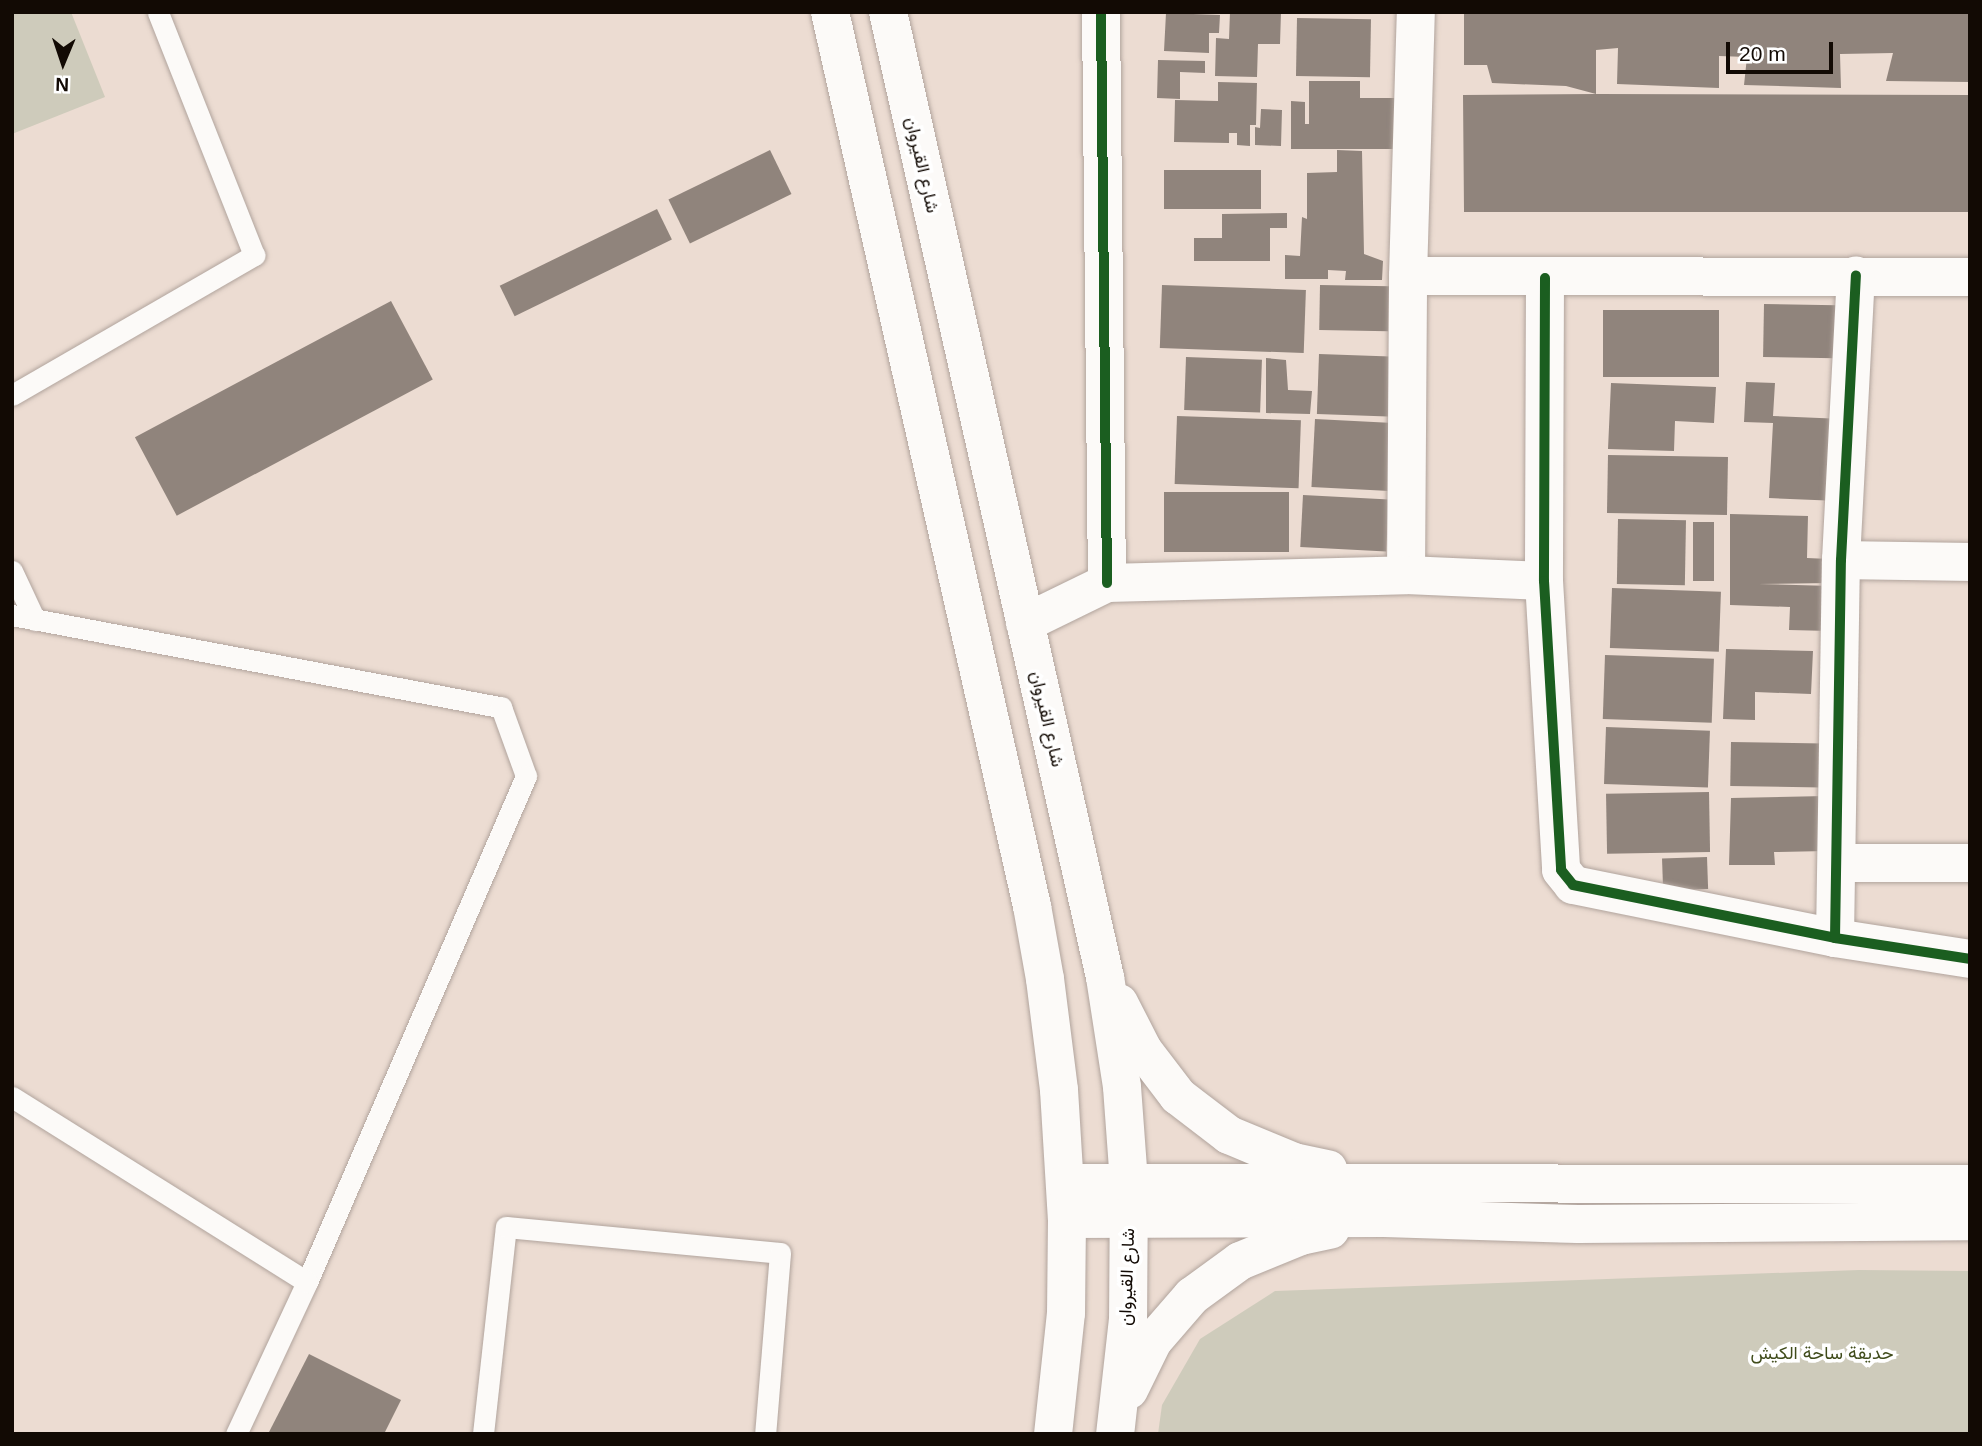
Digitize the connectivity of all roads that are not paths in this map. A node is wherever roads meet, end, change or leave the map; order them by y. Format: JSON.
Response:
{"nodes":[{"id":1,"x":158,"y":12,"type":"edge"},
{"id":2,"x":830,"y":12,"type":"edge"},
{"id":3,"x":888,"y":12,"type":"edge"},
{"id":4,"x":1101,"y":12,"type":"edge"},
{"id":5,"x":1416,"y":12,"type":"edge"},
{"id":6,"x":1856,"y":275,"type":"junction"},
{"id":7,"x":1408,"y":276,"type":"junction"},
{"id":8,"x":1970,"y":276,"type":"edge"},
{"id":9,"x":1545,"y":278,"type":"junction"},
{"id":10,"x":12,"y":395,"type":"edge"},
{"id":11,"x":1841,"y":560,"type":"junction"},
{"id":12,"x":1970,"y":562,"type":"edge"},
{"id":13,"x":12,"y":572,"type":"edge"},
{"id":14,"x":1406,"y":575,"type":"junction"},
{"id":15,"x":1544,"y":581,"type":"junction"},
{"id":16,"x":1107,"y":583,"type":"junction"},
{"id":17,"x":12,"y":615,"type":"edge"},
{"id":18,"x":35,"y":620,"type":"junction"},
{"id":19,"x":1025,"y":623,"type":"junction"},
{"id":20,"x":1837,"y":863,"type":"junction"},
{"id":21,"x":1970,"y":863,"type":"edge"},
{"id":22,"x":1835,"y":938,"type":"junction"},
{"id":23,"x":1970,"y":959,"type":"edge"},
{"id":24,"x":1105,"y":977,"type":"junction"},
{"id":25,"x":12,"y":1097,"type":"edge"},
{"id":26,"x":1380,"y":1181,"type":"junction"},
{"id":27,"x":1970,"y":1184,"type":"edge"},
{"id":28,"x":1066,"y":1201,"type":"junction"},
{"id":29,"x":1129,"y":1201,"type":"junction"},
{"id":30,"x":1384,"y":1218,"type":"junction"},
{"id":31,"x":1970,"y":1221,"type":"edge"},
{"id":32,"x":307,"y":1282,"type":"junction"},
{"id":33,"x":1116,"y":1422,"type":"edge"},
{"id":34,"x":236,"y":1434,"type":"edge"},
{"id":35,"x":483,"y":1434,"type":"edge"},
{"id":36,"x":765,"y":1434,"type":"edge"},
{"id":37,"x":1053,"y":1434,"type":"edge"}],
"edges":[{"from":1,"to":10,"type":"lane"},
{"from":2,"to":28,"type":"main road"},
{"from":3,"to":19,"type":"main road","name":"شارع القيروان"},
{"from":4,"to":16,"type":"main road"},
{"from":5,"to":7,"type":"main road"},
{"from":6,"to":8,"type":"main road"},
{"from":6,"to":9,"type":"main road"},
{"from":6,"to":11,"type":"main road"},
{"from":7,"to":9,"type":"main road"},
{"from":7,"to":14,"type":"main road"},
{"from":9,"to":15,"type":"main road"},
{"from":11,"to":12,"type":"main road"},
{"from":11,"to":20,"type":"main road"},
{"from":13,"to":18,"type":"lane"},
{"from":14,"to":15,"type":"main road"},
{"from":14,"to":16,"type":"main road"},
{"from":15,"to":22,"type":"main road"},
{"from":16,"to":19,"type":"main road"},
{"from":17,"to":18,"type":"lane"},
{"from":18,"to":32,"type":"lane"},
{"from":19,"to":24,"type":"main road","name":"شارع القيروان"},
{"from":20,"to":21,"type":"main road"},
{"from":20,"to":22,"type":"main road"},
{"from":22,"to":23,"type":"main road"},
{"from":24,"to":26,"type":"main road"},
{"from":24,"to":29,"type":"main road","name":"شارع القيروان"},
{"from":25,"to":32,"type":"lane"},
{"from":26,"to":27,"type":"main road"},
{"from":26,"to":29,"type":"main road"},
{"from":28,"to":29,"type":"main road"},
{"from":28,"to":37,"type":"main road"},
{"from":29,"to":30,"type":"main road"},
{"from":29,"to":33,"type":"main road","name":"شارع القيروان"},
{"from":30,"to":31,"type":"main road"},
{"from":30,"to":33,"type":"main road"},
{"from":32,"to":34,"type":"lane"},
{"from":35,"to":36,"type":"lane"}]}
